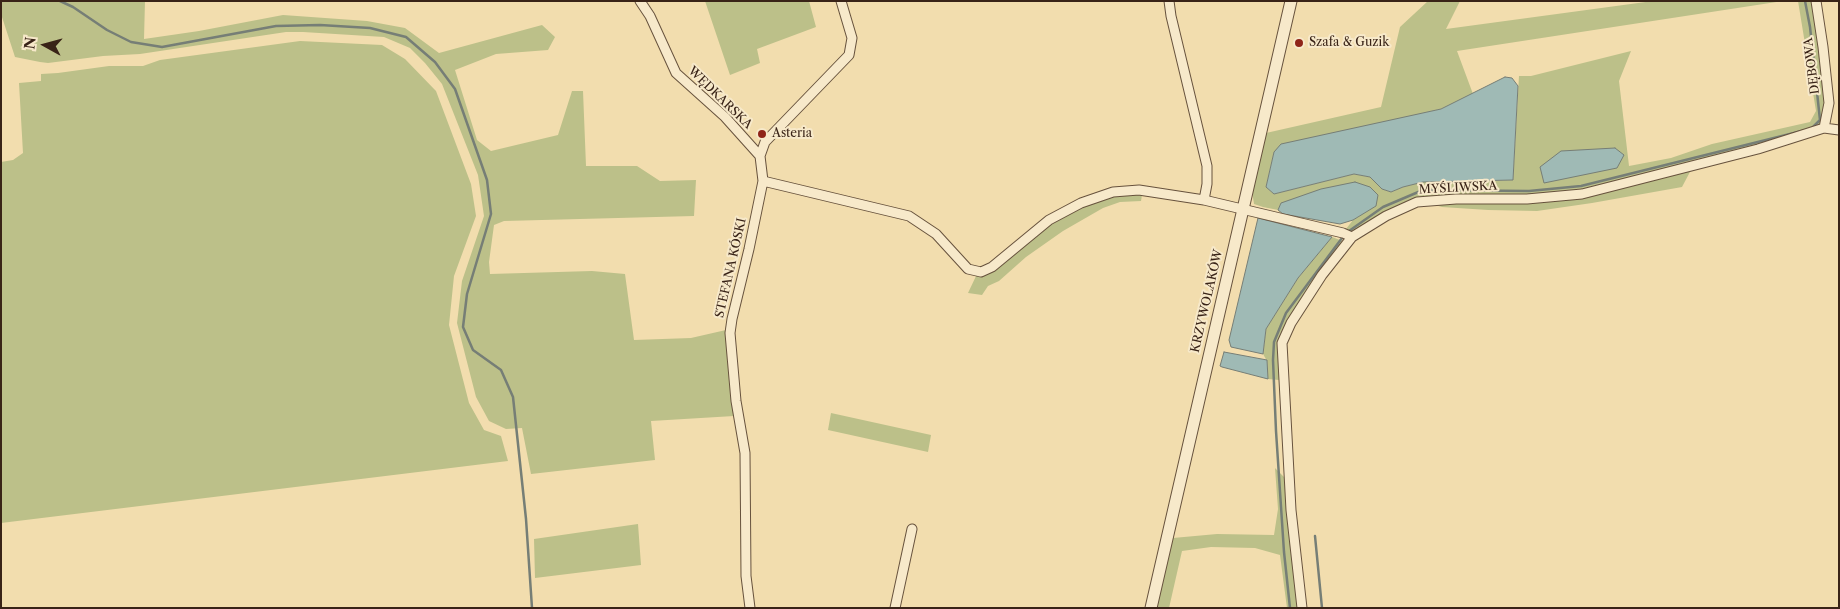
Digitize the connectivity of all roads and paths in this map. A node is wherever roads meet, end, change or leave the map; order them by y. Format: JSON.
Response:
{"nodes":[{"id":1,"x":640,"y":1,"type":"edge"},
{"id":2,"x":840,"y":1,"type":"edge"},
{"id":3,"x":1169,"y":1,"type":"edge"},
{"id":4,"x":1291,"y":1,"type":"edge"},
{"id":5,"x":1816,"y":1,"type":"edge"},
{"id":6,"x":1824,"y":128,"type":"junction"},
{"id":7,"x":1839,"y":130,"type":"edge"},
{"id":8,"x":760,"y":156,"type":"junction"},
{"id":9,"x":764,"y":181,"type":"junction"},
{"id":10,"x":1204,"y":200,"type":"junction"},
{"id":11,"x":1242,"y":208,"type":"junction"},
{"id":12,"x":1352,"y":237,"type":"junction"},
{"id":13,"x":912,"y":529,"type":"dead end"},
{"id":14,"x":750,"y":608,"type":"edge"},
{"id":15,"x":895,"y":608,"type":"edge"},
{"id":16,"x":1151,"y":608,"type":"edge"},
{"id":17,"x":1302,"y":608,"type":"edge"}],
"edges":[{"from":1,"to":8,"type":"street","name":"WĘDKARSKA"},
{"from":2,"to":8,"type":"street"},
{"from":3,"to":10,"type":"street"},
{"from":4,"to":11,"type":"street","name":"KRZYWOLAKÓW"},
{"from":5,"to":6,"type":"street","name":"DĘBOWA"},
{"from":6,"to":7,"type":"street","name":"MYŚLIWSKA"},
{"from":6,"to":12,"type":"street","name":"MYŚLIWSKA"},
{"from":8,"to":9,"type":"street","name":"STEFANA KÓSKI"},
{"from":9,"to":10,"type":"street"},
{"from":9,"to":14,"type":"street","name":"STEFANA KÓSKI"},
{"from":10,"to":11,"type":"street"},
{"from":11,"to":12,"type":"street"},
{"from":11,"to":16,"type":"street","name":"KRZYWOLAKÓW"},
{"from":12,"to":17,"type":"street","name":"MYŚLIWSKA"},
{"from":13,"to":15,"type":"street"}]}
